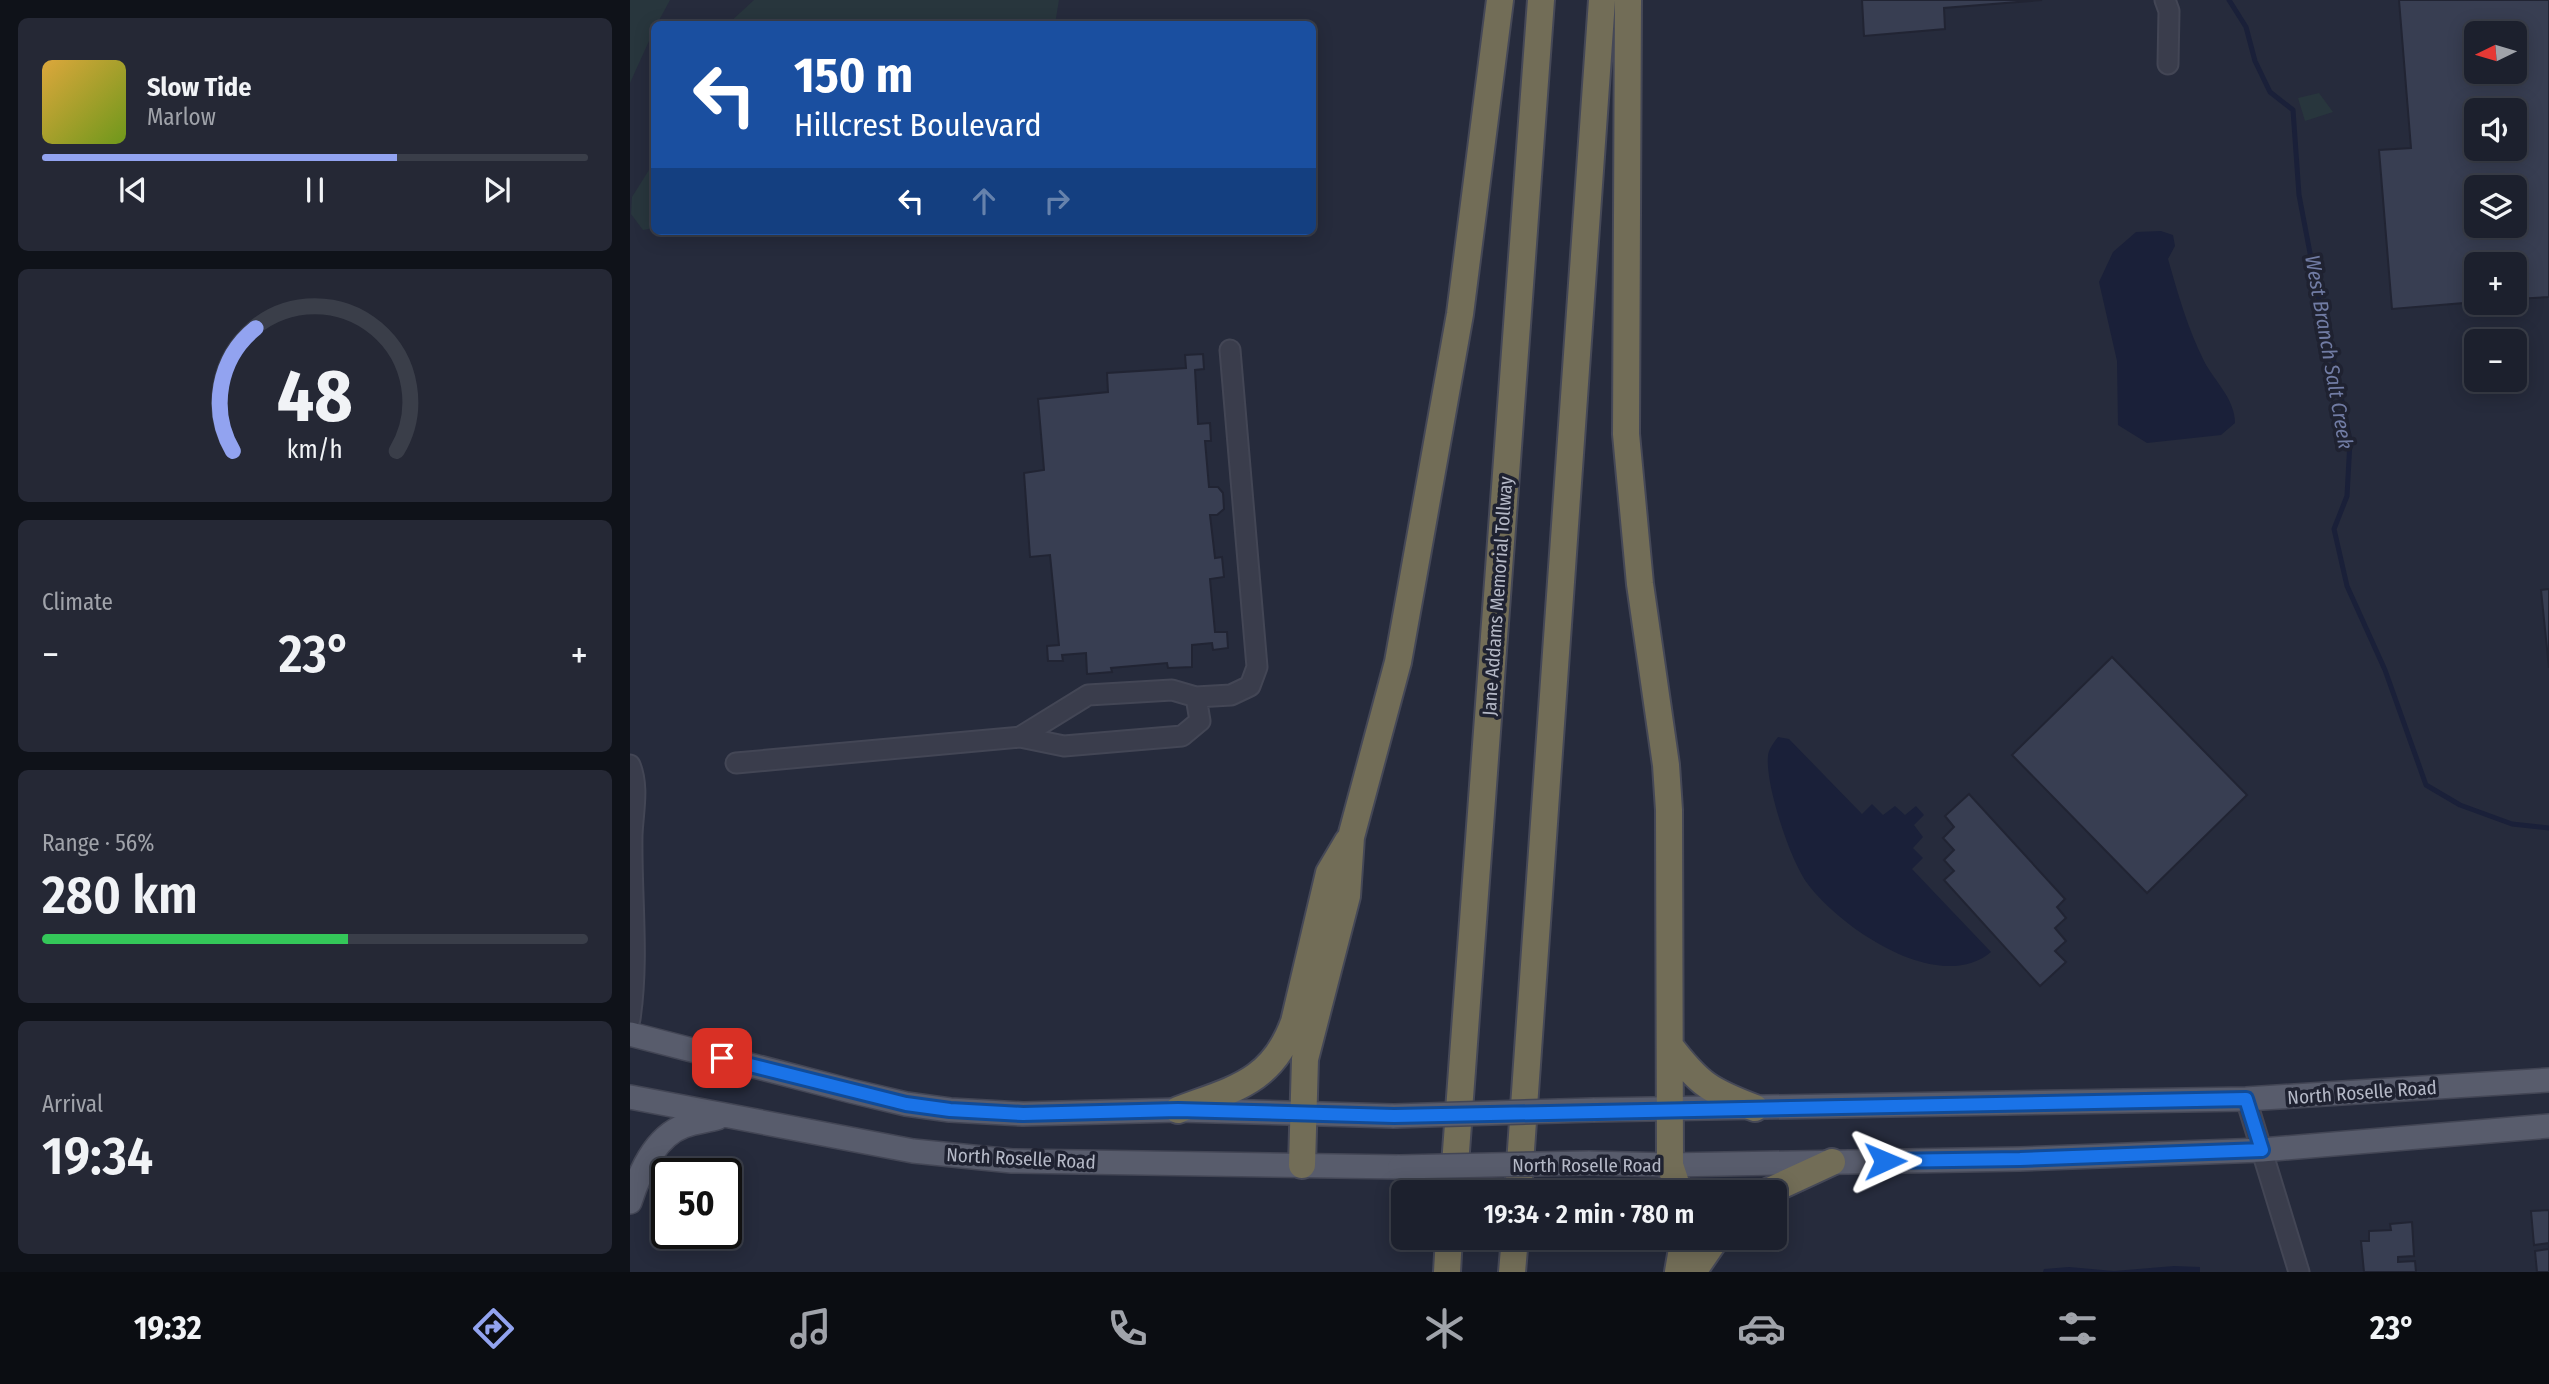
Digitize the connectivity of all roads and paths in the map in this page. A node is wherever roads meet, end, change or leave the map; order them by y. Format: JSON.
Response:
{"nodes":[{"id":1,"x":1500,"y":0,"type":"edge"},
{"id":2,"x":1541,"y":0,"type":"edge"},
{"id":3,"x":1602,"y":0,"type":"edge"},
{"id":4,"x":1628,"y":0,"type":"edge"},
{"id":5,"x":2165,"y":0,"type":"edge"},
{"id":6,"x":2168,"y":64,"type":"dead end"},
{"id":7,"x":1230,"y":350,"type":"dead end"},
{"id":8,"x":1196,"y":697,"type":"junction"},
{"id":9,"x":1020,"y":737,"type":"junction"},
{"id":10,"x":736,"y":763,"type":"dead end"},
{"id":11,"x":630,"y":765,"type":"edge"},
{"id":12,"x":631,"y":834,"type":"edge"},
{"id":13,"x":1351,"y":837,"type":"junction"},
{"id":14,"x":630,"y":1019,"type":"edge"},
{"id":15,"x":630,"y":1034,"type":"edge"},
{"id":16,"x":1670,"y":1046,"type":"junction"},
{"id":17,"x":2549,"y":1080,"type":"edge"},
{"id":18,"x":630,"y":1097,"type":"edge"},
{"id":19,"x":2246,"y":1099,"type":"junction"},
{"id":20,"x":1755,"y":1108,"type":"junction"},
{"id":21,"x":1178,"y":1110,"type":"junction"},
{"id":22,"x":1670,"y":1110,"type":"junction"},
{"id":23,"x":1302,"y":1114,"type":"junction"},
{"id":24,"x":725,"y":1116,"type":"junction"},
{"id":25,"x":2549,"y":1126,"type":"edge"},
{"id":26,"x":2262,"y":1150,"type":"junction"},
{"id":27,"x":1832,"y":1162,"type":"junction"},
{"id":28,"x":1302,"y":1165,"type":"junction"},
{"id":29,"x":1670,"y":1165,"type":"junction"},
{"id":30,"x":1453,"y":1180,"type":"edge"},
{"id":31,"x":1519,"y":1180,"type":"edge"},
{"id":32,"x":1675,"y":1180,"type":"edge"},
{"id":33,"x":1787,"y":1183,"type":"edge"},
{"id":34,"x":630,"y":1202,"type":"edge"},
{"id":35,"x":1448,"y":1250,"type":"edge"},
{"id":36,"x":1513,"y":1250,"type":"edge"},
{"id":37,"x":1682,"y":1250,"type":"edge"},
{"id":38,"x":1708,"y":1250,"type":"edge"},
{"id":39,"x":1447,"y":1272,"type":"edge"},
{"id":40,"x":1512,"y":1272,"type":"edge"},
{"id":41,"x":1678,"y":1272,"type":"edge"},
{"id":42,"x":1693,"y":1272,"type":"edge"},
{"id":43,"x":2299,"y":1272,"type":"edge"}],
"edges":[{"from":1,"to":13,"type":"highway"},
{"from":2,"to":30,"type":"highway","name":"Jane Addams Memorial Tollway"},
{"from":3,"to":31,"type":"highway"},
{"from":4,"to":16,"type":"highway"},
{"from":5,"to":6,"type":"street"},
{"from":7,"to":8,"type":"street"},
{"from":8,"to":9,"type":"street"},
{"from":8,"to":9,"type":"street"},
{"from":9,"to":10,"type":"street"},
{"from":11,"to":12,"type":"street"},
{"from":12,"to":14,"type":"street"},
{"from":13,"to":21,"type":"highway"},
{"from":13,"to":23,"type":"highway"},
{"from":15,"to":21,"type":"main road","name":"North Roselle Road"},
{"from":16,"to":20,"type":"highway"},
{"from":16,"to":22,"type":"highway"},
{"from":17,"to":19,"type":"main road","name":"North Roselle Road"},
{"from":18,"to":24,"type":"main road","name":"North Roselle Road"},
{"from":19,"to":20,"type":"main road","name":"North Roselle Road"},
{"from":19,"to":26,"type":"street"},
{"from":20,"to":22,"type":"main road","name":"North Roselle Road"},
{"from":21,"to":23,"type":"main road","name":"North Roselle Road"},
{"from":22,"to":23,"type":"main road","name":"North Roselle Road","bridge":true},
{"from":22,"to":29,"type":"highway"},
{"from":23,"to":28,"type":"highway"},
{"from":24,"to":28,"type":"main road","name":"North Roselle Road"},
{"from":24,"to":34,"type":"main road"},
{"from":25,"to":26,"type":"main road","name":"North Roselle Road"},
{"from":26,"to":27,"type":"main road","name":"North Roselle Road"},
{"from":26,"to":43,"type":"street"},
{"from":27,"to":29,"type":"main road","name":"North Roselle Road"},
{"from":27,"to":33,"type":"highway"},
{"from":28,"to":29,"type":"main road","name":"North Roselle Road","bridge":true},
{"from":29,"to":32,"type":"highway"},
{"from":35,"to":39,"type":"highway"},
{"from":36,"to":40,"type":"highway"},
{"from":37,"to":41,"type":"highway"},
{"from":38,"to":42,"type":"highway"}]}
